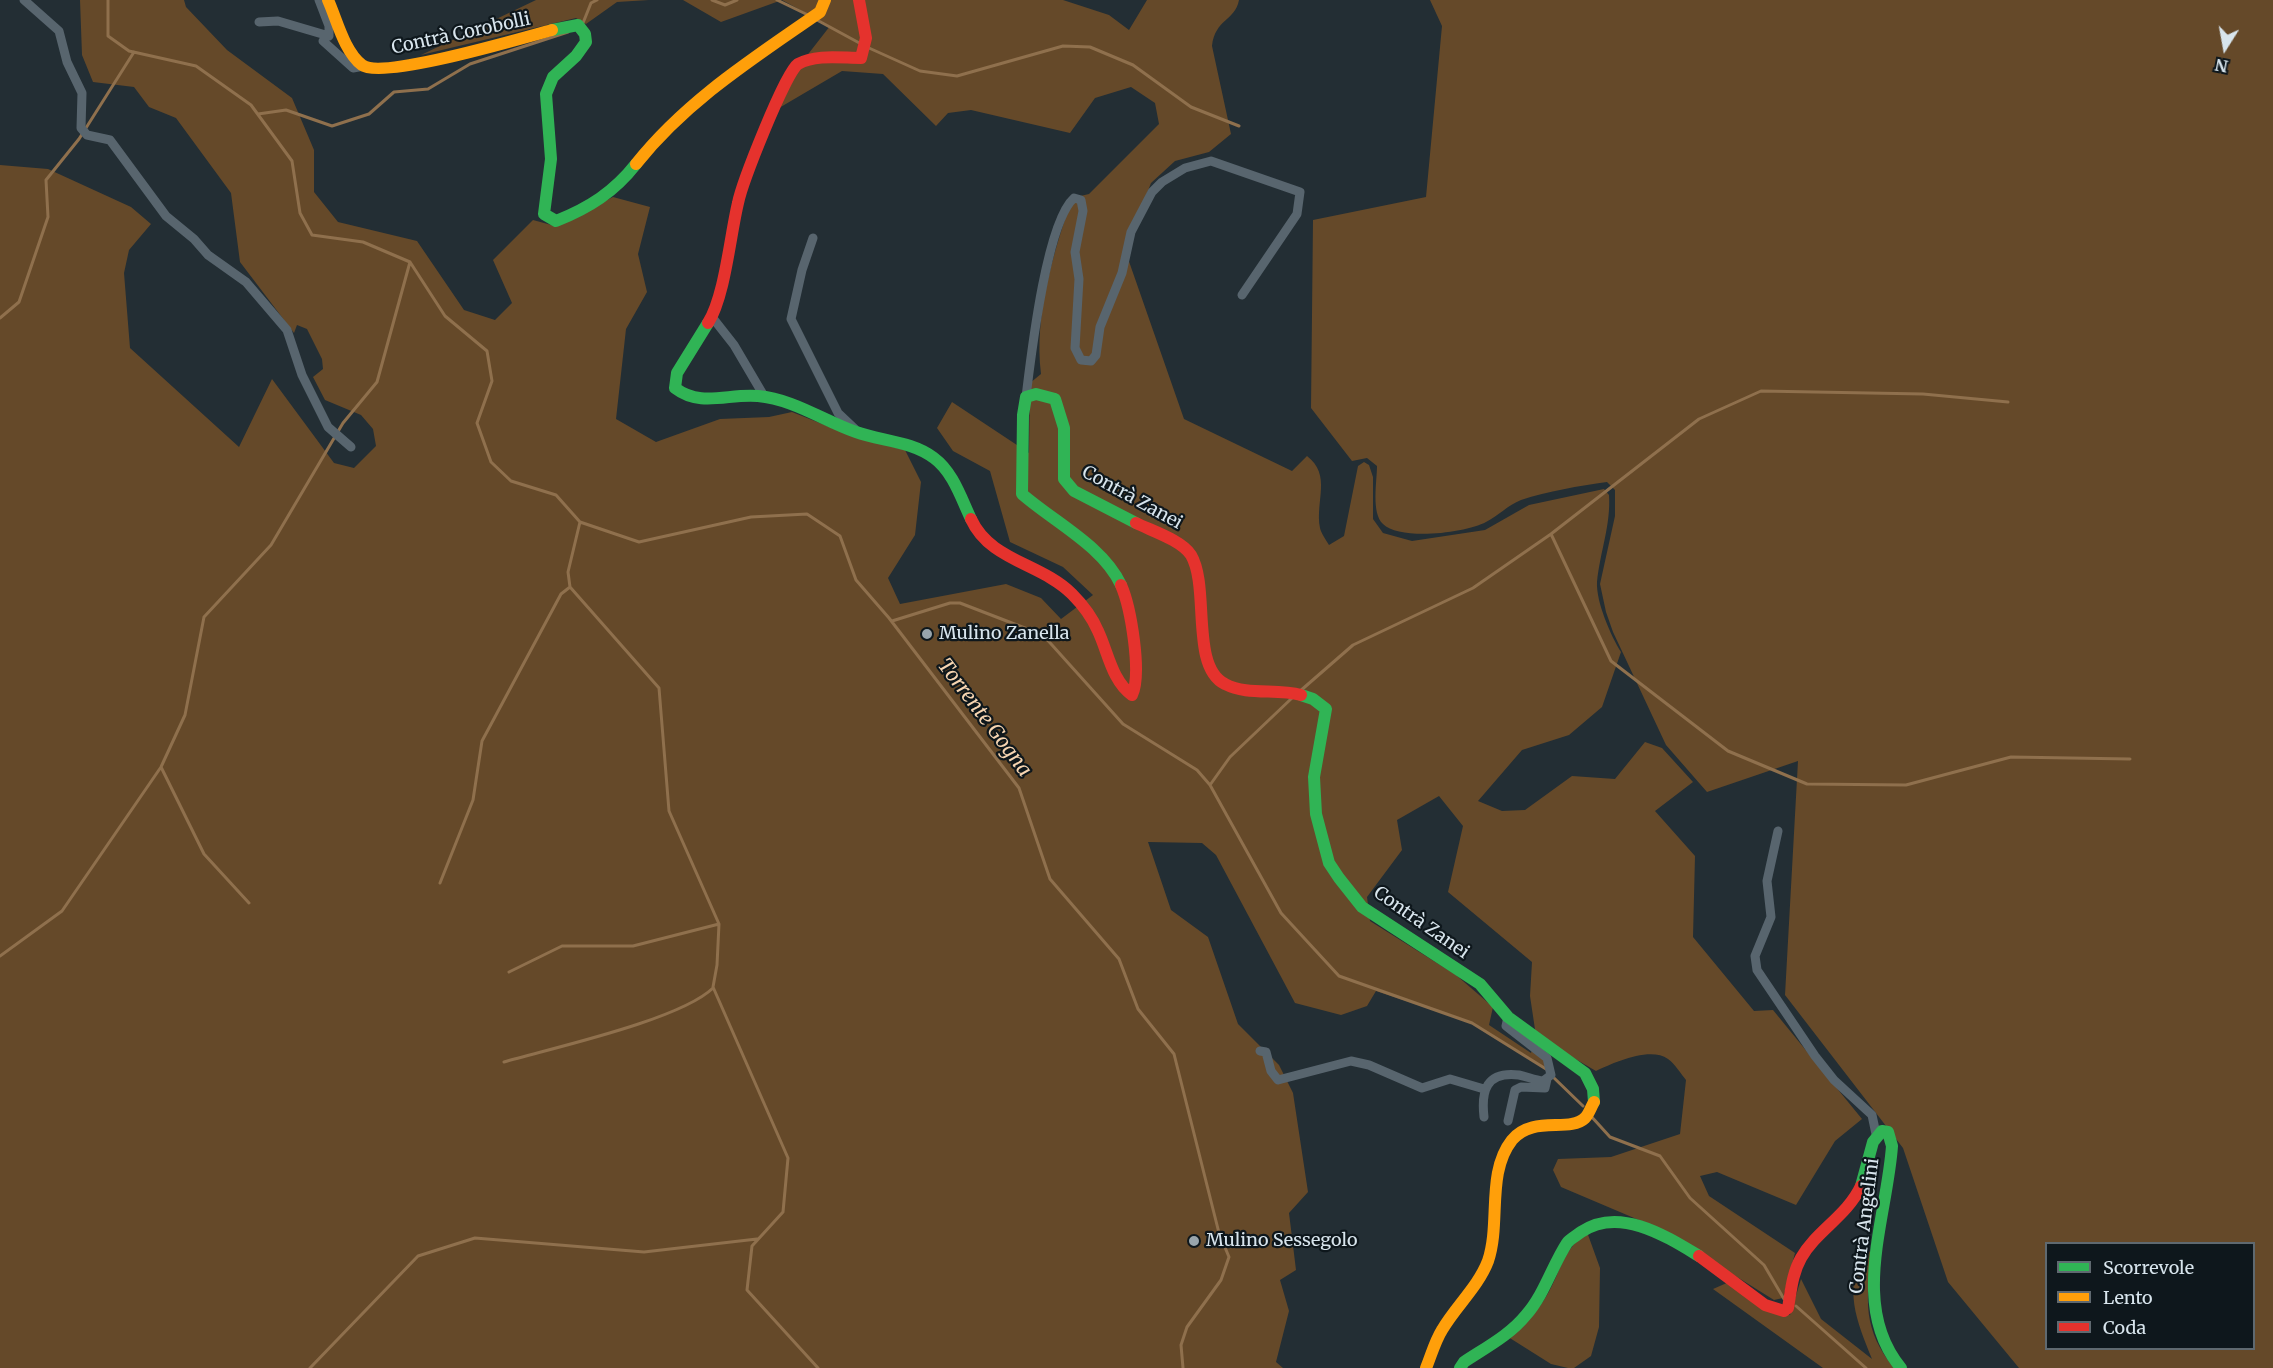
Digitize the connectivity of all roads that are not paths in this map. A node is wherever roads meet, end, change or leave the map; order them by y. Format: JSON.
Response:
{"nodes":[{"id":1,"x":24,"y":0,"type":"edge"},
{"id":2,"x":319,"y":0,"type":"edge"},
{"id":3,"x":328,"y":0,"type":"edge"},
{"id":4,"x":825,"y":0,"type":"edge"},
{"id":5,"x":860,"y":0,"type":"edge"},
{"id":6,"x":259,"y":22,"type":"dead end"},
{"id":7,"x":323,"y":41,"type":"dead end"},
{"id":8,"x":364,"y":66,"type":"junction"},
{"id":9,"x":813,"y":238,"type":"dead end"},
{"id":10,"x":1242,"y":295,"type":"dead end"},
{"id":11,"x":712,"y":317,"type":"junction"},
{"id":12,"x":764,"y":396,"type":"junction"},
{"id":13,"x":1026,"y":397,"type":"junction"},
{"id":14,"x":859,"y":433,"type":"junction"},
{"id":15,"x":351,"y":447,"type":"dead end"},
{"id":16,"x":1778,"y":831,"type":"dead end"},
{"id":17,"x":1508,"y":1017,"type":"junction"},
{"id":18,"x":1260,"y":1051,"type":"dead end"},
{"id":19,"x":1547,"y":1079,"type":"junction"},
{"id":20,"x":1484,"y":1089,"type":"junction"},
{"id":21,"x":1484,"y":1118,"type":"dead end"},
{"id":22,"x":1508,"y":1121,"type":"dead end"},
{"id":23,"x":1876,"y":1134,"type":"junction"},
{"id":24,"x":1426,"y":1368,"type":"edge"},
{"id":25,"x":1460,"y":1368,"type":"edge"},
{"id":26,"x":1901,"y":1368,"type":"edge"}],
"edges":[{"from":1,"to":15,"type":"street"},
{"from":2,"to":6,"type":"street"},
{"from":3,"to":8,"type":"street"},
{"from":4,"to":8,"type":"street","name":"Contrà Corobolli"},
{"from":5,"to":11,"type":"street"},
{"from":7,"to":8,"type":"street"},
{"from":9,"to":14,"type":"street"},
{"from":10,"to":13,"type":"street"},
{"from":11,"to":12,"type":"street"},
{"from":11,"to":12,"type":"street"},
{"from":12,"to":14,"type":"street"},
{"from":13,"to":14,"type":"street"},
{"from":13,"to":17,"type":"street","name":"Contrà Zanei"},
{"from":16,"to":23,"type":"street"},
{"from":17,"to":19,"type":"street","name":"Contrà Zanei"},
{"from":17,"to":24,"type":"street","name":"Contrà Zanei"},
{"from":18,"to":20,"type":"street"},
{"from":19,"to":20,"type":"street"},
{"from":19,"to":22,"type":"street"},
{"from":20,"to":21,"type":"street"},
{"from":23,"to":25,"type":"street"},
{"from":23,"to":26,"type":"street","name":"Contrà Angelini"}]}
